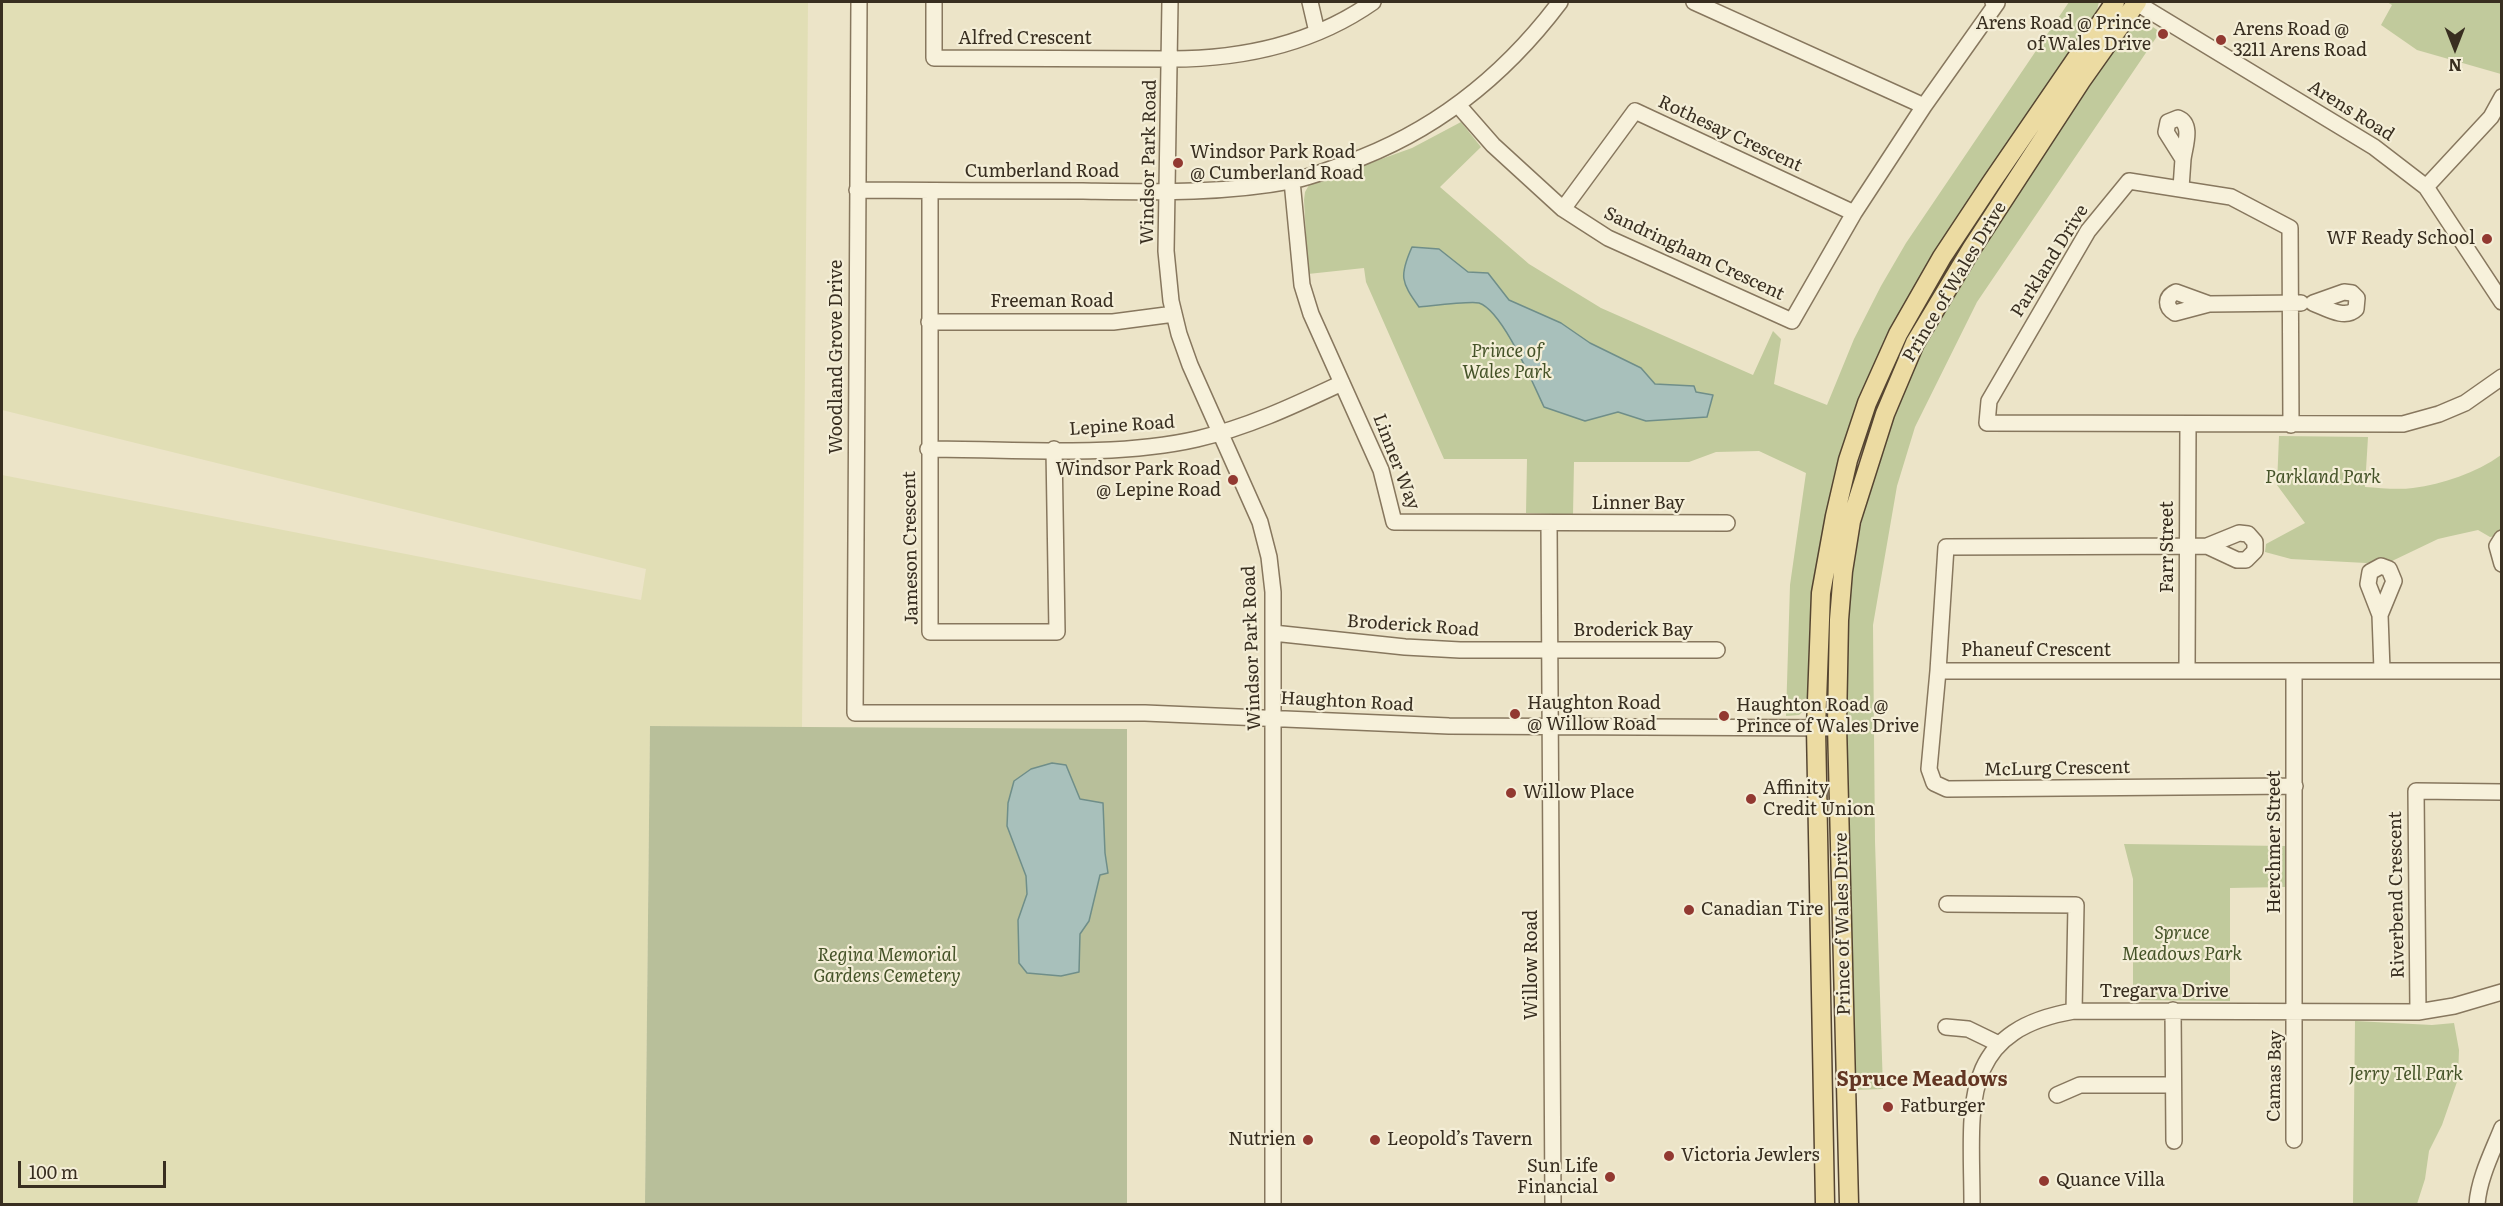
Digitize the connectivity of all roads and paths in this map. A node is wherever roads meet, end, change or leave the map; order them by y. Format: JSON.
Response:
{"nodes":[{"id":1,"x":859,"y":2,"type":"edge"},
{"id":2,"x":934,"y":2,"type":"edge"},
{"id":3,"x":1170,"y":2,"type":"edge"},
{"id":4,"x":1310,"y":2,"type":"edge"},
{"id":5,"x":1372,"y":2,"type":"edge"},
{"id":6,"x":1560,"y":2,"type":"edge"},
{"id":7,"x":1694,"y":2,"type":"edge"},
{"id":8,"x":1993,"y":2,"type":"edge"},
{"id":9,"x":2115,"y":2,"type":"edge"},
{"id":10,"x":2136,"y":2,"type":"edge"},
{"id":11,"x":1714,"y":5,"type":"edge"},
{"id":12,"x":1317,"y":32,"type":"junction"},
{"id":13,"x":1171,"y":59,"type":"junction"},
{"id":14,"x":2502,"y":97,"type":"edge"},
{"id":15,"x":1458,"y":105,"type":"junction"},
{"id":16,"x":1924,"y":106,"type":"junction"},
{"id":17,"x":2183,"y":159,"type":"dead end"},
{"id":18,"x":1292,"y":181,"type":"junction"},
{"id":19,"x":2426,"y":187,"type":"junction"},
{"id":20,"x":2181,"y":188,"type":"junction"},
{"id":21,"x":857,"y":190,"type":"junction"},
{"id":22,"x":930,"y":190,"type":"junction"},
{"id":23,"x":1167,"y":192,"type":"junction"},
{"id":24,"x":1563,"y":209,"type":"junction"},
{"id":25,"x":1854,"y":213,"type":"junction"},
{"id":26,"x":2502,"y":302,"type":"edge"},
{"id":27,"x":2209,"y":303,"type":"dead end"},
{"id":28,"x":2290,"y":303,"type":"junction"},
{"id":29,"x":2313,"y":303,"type":"dead end"},
{"id":30,"x":1174,"y":314,"type":"junction"},
{"id":31,"x":929,"y":322,"type":"junction"},
{"id":32,"x":2502,"y":377,"type":"edge"},
{"id":33,"x":1342,"y":383,"type":"junction"},
{"id":34,"x":2188,"y":424,"type":"junction"},
{"id":35,"x":2290,"y":425,"type":"junction"},
{"id":36,"x":1220,"y":433,"type":"junction"},
{"id":37,"x":928,"y":449,"type":"junction"},
{"id":38,"x":1054,"y":449,"type":"junction"},
{"id":39,"x":1549,"y":524,"type":"junction"},
{"id":40,"x":1727,"y":524,"type":"dead end"},
{"id":41,"x":2502,"y":538,"type":"edge"},
{"id":42,"x":2188,"y":546,"type":"junction"},
{"id":43,"x":2208,"y":546,"type":"dead end"},
{"id":44,"x":2502,"y":564,"type":"edge"},
{"id":45,"x":2380,"y":615,"type":"dead end"},
{"id":46,"x":1274,"y":633,"type":"junction"},
{"id":47,"x":1549,"y":650,"type":"junction"},
{"id":48,"x":1717,"y":650,"type":"dead end"},
{"id":49,"x":2187,"y":670,"type":"junction"},
{"id":50,"x":2382,"y":670,"type":"junction"},
{"id":51,"x":2502,"y":670,"type":"edge"},
{"id":52,"x":1938,"y":671,"type":"junction"},
{"id":53,"x":2294,"y":671,"type":"junction"},
{"id":54,"x":855,"y":713,"type":"joint"},
{"id":55,"x":1274,"y":718,"type":"junction"},
{"id":56,"x":1549,"y":726,"type":"junction"},
{"id":57,"x":1816,"y":728,"type":"junction"},
{"id":58,"x":1838,"y":728,"type":"junction"},
{"id":59,"x":2295,"y":786,"type":"junction"},
{"id":60,"x":2502,"y":792,"type":"edge"},
{"id":61,"x":1947,"y":904,"type":"dead end"},
{"id":62,"x":2502,"y":992,"type":"edge"},
{"id":63,"x":2173,"y":1010,"type":"junction"},
{"id":64,"x":2074,"y":1011,"type":"junction"},
{"id":65,"x":2295,"y":1012,"type":"junction"},
{"id":66,"x":2418,"y":1012,"type":"junction"},
{"id":67,"x":1946,"y":1027,"type":"dead end"},
{"id":68,"x":1999,"y":1044,"type":"junction"},
{"id":69,"x":2174,"y":1085,"type":"junction"},
{"id":70,"x":2057,"y":1095,"type":"dead end"},
{"id":71,"x":2502,"y":1128,"type":"edge"},
{"id":72,"x":2294,"y":1140,"type":"dead end"},
{"id":73,"x":2174,"y":1142,"type":"dead end"},
{"id":74,"x":1274,"y":1204,"type":"edge"},
{"id":75,"x":1553,"y":1204,"type":"edge"},
{"id":76,"x":1825,"y":1204,"type":"edge"},
{"id":77,"x":1849,"y":1204,"type":"edge"},
{"id":78,"x":1972,"y":1204,"type":"edge"},
{"id":79,"x":2477,"y":1204,"type":"edge"}],
"edges":[{"from":1,"to":21,"type":"street","name":"Woodland Grove Drive"},
{"from":2,"to":13,"type":"street","name":"Alfred Crescent"},
{"from":3,"to":13,"type":"street","name":"Windsor Park Road"},
{"from":4,"to":12,"type":"street"},
{"from":5,"to":12,"type":"street"},
{"from":6,"to":15,"type":"street","name":"Cumberland Road"},
{"from":7,"to":11,"type":"street"},
{"from":8,"to":16,"type":"street","name":"Sandringham Crescent"},
{"from":9,"to":57,"type":"main road","name":"Prince of Wales Drive"},
{"from":10,"to":19,"type":"street","name":"Arens Road"},
{"from":10,"to":58,"type":"main road","name":"Prince of Wales Drive"},
{"from":11,"to":16,"type":"street"},
{"from":12,"to":13,"type":"street"},
{"from":13,"to":23,"type":"street","name":"Windsor Park Road"},
{"from":14,"to":19,"type":"street"},
{"from":15,"to":18,"type":"street","name":"Cumberland Road"},
{"from":15,"to":24,"type":"street","name":"Sandringham Crescent"},
{"from":16,"to":25,"type":"street","name":"Sandringham Crescent"},
{"from":17,"to":20,"type":"street"},
{"from":18,"to":23,"type":"street","name":"Cumberland Road"},
{"from":18,"to":33,"type":"street","name":"Linner Way"},
{"from":19,"to":26,"type":"street","name":"Arens Road"},
{"from":20,"to":28,"type":"street","name":"Parkland Drive"},
{"from":20,"to":34,"type":"street","name":"Parkland Drive"},
{"from":21,"to":22,"type":"street","name":"Cumberland Road"},
{"from":21,"to":54,"type":"street","name":"Woodland Grove Drive"},
{"from":22,"to":23,"type":"street","name":"Cumberland Road"},
{"from":22,"to":31,"type":"street","name":"Jameson Crescent"},
{"from":23,"to":30,"type":"street","name":"Windsor Park Road"},
{"from":24,"to":25,"type":"street","name":"Rothesay Crescent"},
{"from":24,"to":25,"type":"street","name":"Sandringham Crescent"},
{"from":27,"to":28,"type":"street"},
{"from":28,"to":29,"type":"street"},
{"from":28,"to":35,"type":"street","name":"Parkland Drive"},
{"from":30,"to":31,"type":"street","name":"Freeman Road"},
{"from":30,"to":36,"type":"street","name":"Windsor Park Road"},
{"from":31,"to":37,"type":"street","name":"Jameson Crescent"},
{"from":32,"to":35,"type":"street","name":"Parkland Drive"},
{"from":33,"to":36,"type":"street","name":"Lepine Road"},
{"from":33,"to":39,"type":"street","name":"Linner Way"},
{"from":34,"to":35,"type":"street","name":"Parkland Drive"},
{"from":34,"to":42,"type":"street","name":"Farr Street"},
{"from":36,"to":38,"type":"street","name":"Lepine Road"},
{"from":36,"to":46,"type":"street","name":"Windsor Park Road"},
{"from":37,"to":38,"type":"street","name":"Lepine Road"},
{"from":37,"to":38,"type":"street","name":"Jameson Crescent"},
{"from":39,"to":40,"type":"street","name":"Linner Bay"},
{"from":39,"to":47,"type":"street"},
{"from":41,"to":44,"type":"street"},
{"from":42,"to":43,"type":"street"},
{"from":42,"to":49,"type":"street","name":"Farr Street"},
{"from":42,"to":52,"type":"street","name":"Phaneuf Crescent"},
{"from":45,"to":50,"type":"street"},
{"from":46,"to":47,"type":"street","name":"Broderick Road"},
{"from":46,"to":55,"type":"street","name":"Windsor Park Road"},
{"from":47,"to":48,"type":"street","name":"Broderick Bay"},
{"from":47,"to":56,"type":"street"},
{"from":49,"to":52,"type":"street","name":"Phaneuf Crescent"},
{"from":49,"to":53,"type":"street","name":"Phaneuf Crescent"},
{"from":50,"to":51,"type":"street","name":"Phaneuf Crescent"},
{"from":50,"to":53,"type":"street","name":"Phaneuf Crescent"},
{"from":52,"to":59,"type":"street","name":"McLurg Crescent"},
{"from":53,"to":59,"type":"street","name":"Herchmer Street"},
{"from":54,"to":55,"type":"street","name":"Haughton Road"},
{"from":55,"to":56,"type":"street","name":"Haughton Road"},
{"from":55,"to":74,"type":"street","name":"Windsor Park Road"},
{"from":56,"to":57,"type":"street","name":"Haughton Road"},
{"from":56,"to":75,"type":"street","name":"Willow Road"},
{"from":57,"to":58,"type":"street","name":"Haughton Road"},
{"from":57,"to":76,"type":"main road","name":"Prince of Wales Drive"},
{"from":58,"to":77,"type":"main road","name":"Prince of Wales Drive"},
{"from":59,"to":65,"type":"street","name":"Herchmer Street"},
{"from":60,"to":66,"type":"street","name":"Riverbend Crescent"},
{"from":61,"to":64,"type":"street"},
{"from":62,"to":66,"type":"street","name":"Tregarva Drive"},
{"from":63,"to":64,"type":"street","name":"Tregarva Drive"},
{"from":63,"to":65,"type":"street","name":"Tregarva Drive"},
{"from":63,"to":69,"type":"street"},
{"from":64,"to":68,"type":"street","name":"Tregarva Drive"},
{"from":65,"to":66,"type":"street","name":"Tregarva Drive"},
{"from":65,"to":72,"type":"street","name":"Camas Bay"},
{"from":67,"to":68,"type":"street"},
{"from":68,"to":78,"type":"street","name":"Tregarva Drive"},
{"from":69,"to":70,"type":"street"},
{"from":69,"to":73,"type":"street"},
{"from":71,"to":79,"type":"street"}]}
